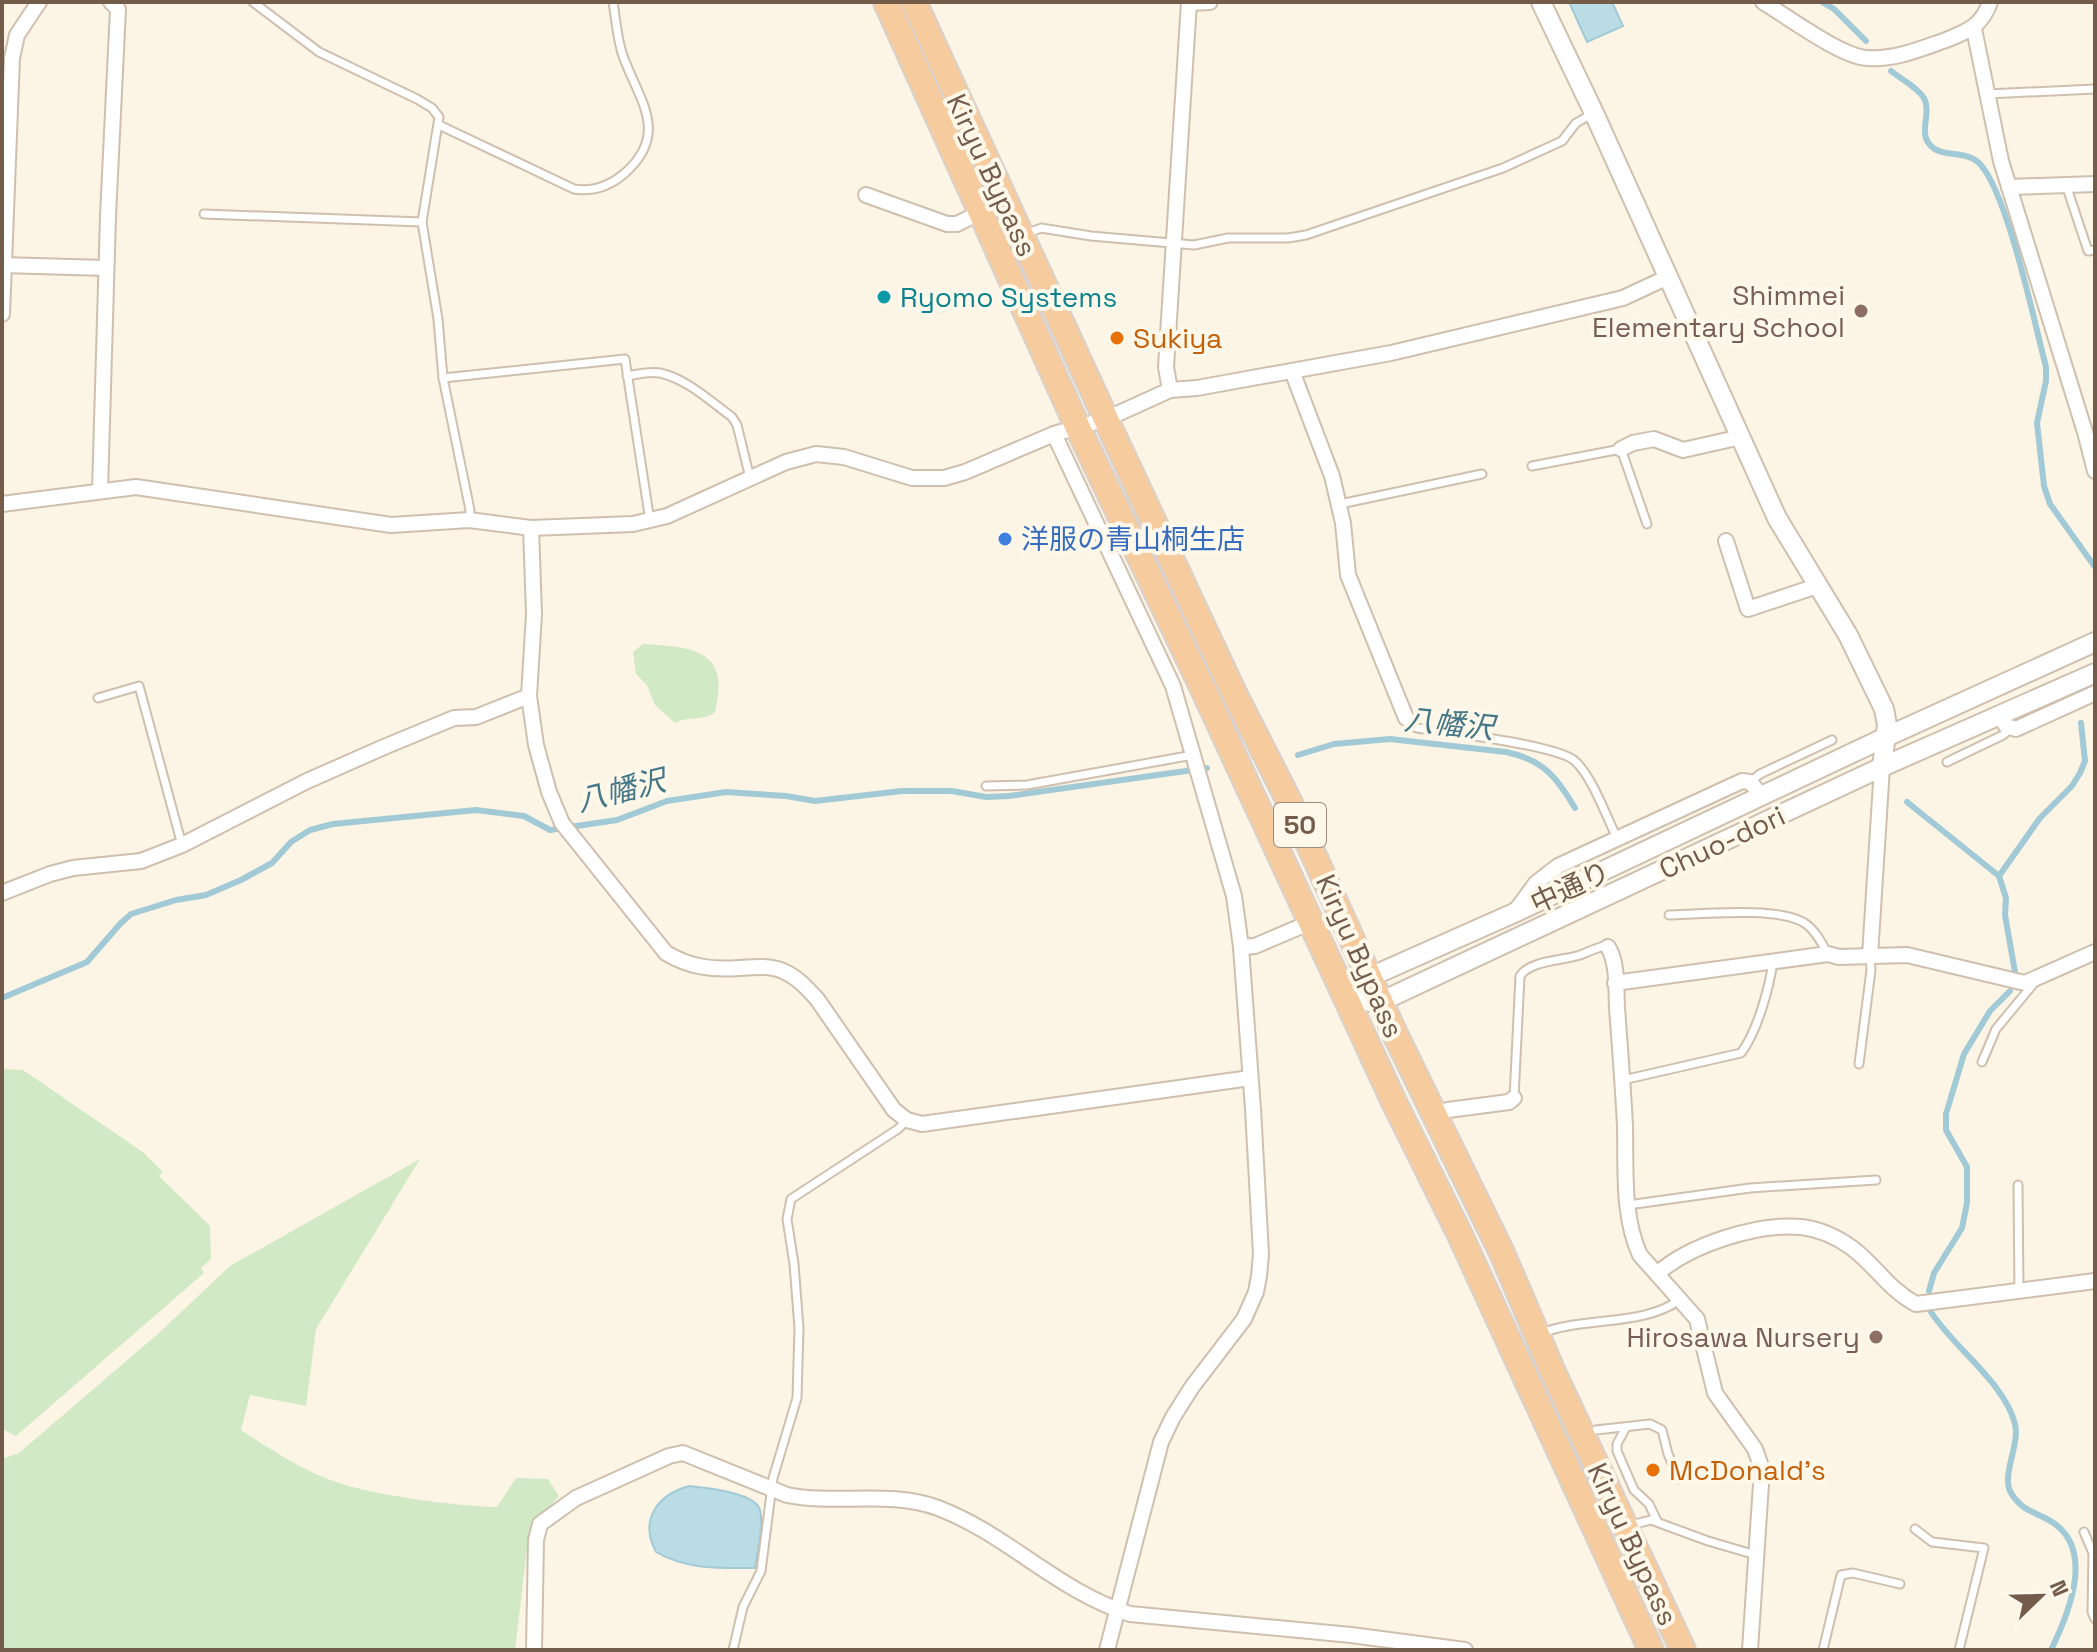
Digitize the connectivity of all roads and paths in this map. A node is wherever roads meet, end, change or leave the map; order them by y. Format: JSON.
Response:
{"nodes":[{"id":1,"x":39,"y":2,"type":"edge"},
{"id":2,"x":111,"y":2,"type":"edge"},
{"id":3,"x":253,"y":2,"type":"edge"},
{"id":4,"x":613,"y":2,"type":"edge"},
{"id":5,"x":886,"y":2,"type":"edge"},
{"id":6,"x":914,"y":2,"type":"edge"},
{"id":7,"x":1189,"y":2,"type":"edge"},
{"id":8,"x":1210,"y":2,"type":"edge"},
{"id":9,"x":1541,"y":2,"type":"edge"},
{"id":10,"x":1763,"y":2,"type":"edge"},
{"id":11,"x":1990,"y":2,"type":"edge"},
{"id":12,"x":1974,"y":29,"type":"junction"},
{"id":13,"x":9,"y":34,"type":"edge"},
{"id":14,"x":2095,"y":89,"type":"edge"},
{"id":15,"x":1987,"y":94,"type":"junction"},
{"id":16,"x":1594,"y":113,"type":"junction"},
{"id":17,"x":439,"y":125,"type":"junction"},
{"id":18,"x":5,"y":153,"type":"edge"},
{"id":19,"x":2095,"y":184,"type":"edge"},
{"id":20,"x":2066,"y":185,"type":"junction"},
{"id":21,"x":2009,"y":187,"type":"junction"},
{"id":22,"x":866,"y":195,"type":"dead end"},
{"id":23,"x":979,"y":213,"type":"junction"},
{"id":24,"x":204,"y":214,"type":"dead end"},
{"id":25,"x":422,"y":222,"type":"junction"},
{"id":26,"x":1020,"y":236,"type":"junction"},
{"id":27,"x":1176,"y":243,"type":"junction"},
{"id":28,"x":2095,"y":250,"type":"edge"},
{"id":29,"x":3,"y":265,"type":"edge"},
{"id":30,"x":106,"y":268,"type":"junction"},
{"id":31,"x":1668,"y":277,"type":"junction"},
{"id":32,"x":2,"y":314,"type":"edge"},
{"id":33,"x":1292,"y":371,"type":"junction"},
{"id":34,"x":627,"y":376,"type":"junction"},
{"id":35,"x":443,"y":378,"type":"junction"},
{"id":36,"x":1170,"y":390,"type":"junction"},
{"id":37,"x":1106,"y":419,"type":"junction"},
{"id":38,"x":1078,"y":428,"type":"junction"},
{"id":39,"x":1054,"y":434,"type":"junction"},
{"id":40,"x":1741,"y":437,"type":"junction"},
{"id":41,"x":1621,"y":449,"type":"junction"},
{"id":42,"x":1532,"y":466,"type":"dead end"},
{"id":43,"x":2095,"y":471,"type":"edge"},
{"id":44,"x":1482,"y":474,"type":"dead end"},
{"id":45,"x":750,"y":478,"type":"junction"},
{"id":46,"x":100,"y":491,"type":"junction"},
{"id":47,"x":2,"y":504,"type":"edge"},
{"id":48,"x":1340,"y":504,"type":"junction"},
{"id":49,"x":469,"y":520,"type":"junction"},
{"id":50,"x":650,"y":521,"type":"junction"},
{"id":51,"x":1647,"y":524,"type":"dead end"},
{"id":52,"x":531,"y":528,"type":"junction"},
{"id":53,"x":1726,"y":541,"type":"dead end"},
{"id":54,"x":1817,"y":586,"type":"junction"},
{"id":55,"x":2095,"y":642,"type":"edge"},
{"id":56,"x":2095,"y":673,"type":"edge"},
{"id":57,"x":2095,"y":693,"type":"edge"},
{"id":58,"x":529,"y":696,"type":"junction"},
{"id":59,"x":98,"y":698,"type":"dead end"},
{"id":60,"x":1406,"y":718,"type":"joint"},
{"id":61,"x":2004,"y":722,"type":"junction"},
{"id":62,"x":1886,"y":737,"type":"junction"},
{"id":63,"x":1832,"y":740,"type":"dead end"},
{"id":64,"x":1194,"y":758,"type":"junction"},
{"id":65,"x":1947,"y":762,"type":"dead end"},
{"id":66,"x":1882,"y":767,"type":"junction"},
{"id":67,"x":986,"y":786,"type":"dead end"},
{"id":68,"x":1756,"y":789,"type":"junction"},
{"id":69,"x":1617,"y":839,"type":"junction"},
{"id":70,"x":182,"y":845,"type":"junction"},
{"id":71,"x":2,"y":893,"type":"edge"},
{"id":72,"x":1514,"y":913,"type":"junction"},
{"id":73,"x":1669,"y":915,"type":"dead end"},
{"id":74,"x":1311,"y":922,"type":"junction"},
{"id":75,"x":1241,"y":947,"type":"junction"},
{"id":76,"x":1608,"y":947,"type":"joint"},
{"id":77,"x":2095,"y":952,"type":"edge"},
{"id":78,"x":1828,"y":954,"type":"junction"},
{"id":79,"x":1870,"y":956,"type":"junction"},
{"id":80,"x":1773,"y":960,"type":"junction"},
{"id":81,"x":1370,"y":977,"type":"junction"},
{"id":82,"x":2037,"y":980,"type":"junction"},
{"id":83,"x":1615,"y":983,"type":"junction"},
{"id":84,"x":1347,"y":1001,"type":"junction"},
{"id":85,"x":1380,"y":1002,"type":"junction"},
{"id":86,"x":1982,"y":1062,"type":"dead end"},
{"id":87,"x":1859,"y":1064,"type":"dead end"},
{"id":88,"x":1250,"y":1078,"type":"junction"},
{"id":89,"x":1623,"y":1080,"type":"junction"},
{"id":90,"x":1514,"y":1098,"type":"joint"},
{"id":91,"x":1435,"y":1117,"type":"junction"},
{"id":92,"x":907,"y":1120,"type":"junction"},
{"id":93,"x":1876,"y":1180,"type":"dead end"},
{"id":94,"x":2018,"y":1185,"type":"dead end"},
{"id":95,"x":1628,"y":1205,"type":"junction"},
{"id":96,"x":1657,"y":1274,"type":"junction"},
{"id":97,"x":2095,"y":1281,"type":"edge"},
{"id":98,"x":2019,"y":1291,"type":"junction"},
{"id":99,"x":1679,"y":1300,"type":"junction"},
{"id":100,"x":1537,"y":1335,"type":"junction"},
{"id":101,"x":1625,"y":1429,"type":"junction"},
{"id":102,"x":1596,"y":1430,"type":"dead end"},
{"id":103,"x":1679,"y":1479,"type":"dead end"},
{"id":104,"x":772,"y":1490,"type":"junction"},
{"id":105,"x":1657,"y":1521,"type":"junction"},
{"id":106,"x":1625,"y":1528,"type":"junction"},
{"id":107,"x":1915,"y":1529,"type":"dead end"},
{"id":108,"x":2084,"y":1532,"type":"dead end"},
{"id":109,"x":2094,"y":1553,"type":"edge"},
{"id":110,"x":1756,"y":1555,"type":"junction"},
{"id":111,"x":1900,"y":1584,"type":"dead end"},
{"id":112,"x":1117,"y":1610,"type":"junction"},
{"id":113,"x":2095,"y":1619,"type":"edge"},
{"id":114,"x":534,"y":1650,"type":"edge"},
{"id":115,"x":733,"y":1650,"type":"edge"},
{"id":116,"x":1107,"y":1650,"type":"edge"},
{"id":117,"x":1465,"y":1650,"type":"edge"},
{"id":118,"x":1651,"y":1650,"type":"edge"},
{"id":119,"x":1683,"y":1650,"type":"edge"},
{"id":120,"x":1750,"y":1650,"type":"edge"},
{"id":121,"x":1823,"y":1650,"type":"edge"},
{"id":122,"x":1959,"y":1650,"type":"edge"}],
"edges":[{"from":1,"to":13,"type":"street"},
{"from":2,"to":30,"type":"street"},
{"from":3,"to":17,"type":"lane"},
{"from":4,"to":17,"type":"lane"},
{"from":5,"to":23,"type":"highway","name":"Kiryu Bypass","number":"50"},
{"from":6,"to":26,"type":"highway","name":"Kiryu Bypass","number":"50"},
{"from":7,"to":8,"type":"street"},
{"from":7,"to":27,"type":"street"},
{"from":9,"to":16,"type":"street"},
{"from":10,"to":12,"type":"street"},
{"from":11,"to":12,"type":"street"},
{"from":12,"to":15,"type":"street"},
{"from":13,"to":18,"type":"street"},
{"from":14,"to":15,"type":"lane"},
{"from":15,"to":21,"type":"street"},
{"from":16,"to":27,"type":"lane"},
{"from":16,"to":31,"type":"street"},
{"from":17,"to":25,"type":"lane"},
{"from":18,"to":29,"type":"street"},
{"from":19,"to":20,"type":"street"},
{"from":20,"to":21,"type":"street"},
{"from":20,"to":28,"type":"lane"},
{"from":21,"to":43,"type":"street"},
{"from":22,"to":23,"type":"street"},
{"from":23,"to":38,"type":"highway","name":"Kiryu Bypass","number":"50"},
{"from":24,"to":25,"type":"lane"},
{"from":25,"to":35,"type":"lane"},
{"from":26,"to":27,"type":"lane"},
{"from":26,"to":37,"type":"highway","name":"Kiryu Bypass","number":"50"},
{"from":27,"to":36,"type":"street"},
{"from":29,"to":30,"type":"street"},
{"from":29,"to":32,"type":"street"},
{"from":30,"to":46,"type":"street"},
{"from":31,"to":33,"type":"street"},
{"from":31,"to":40,"type":"street"},
{"from":33,"to":36,"type":"street"},
{"from":33,"to":48,"type":"street"},
{"from":34,"to":35,"type":"lane"},
{"from":34,"to":45,"type":"lane"},
{"from":34,"to":50,"type":"lane"},
{"from":35,"to":49,"type":"lane"},
{"from":36,"to":37,"type":"street"},
{"from":37,"to":38,"type":"street"},
{"from":37,"to":81,"type":"highway","name":"Kiryu Bypass","number":"50"},
{"from":38,"to":39,"type":"street"},
{"from":38,"to":74,"type":"highway","name":"Kiryu Bypass","number":"50"},
{"from":39,"to":45,"type":"street"},
{"from":39,"to":64,"type":"street"},
{"from":40,"to":41,"type":"street"},
{"from":40,"to":54,"type":"street"},
{"from":41,"to":42,"type":"lane"},
{"from":41,"to":51,"type":"lane"},
{"from":44,"to":48,"type":"lane"},
{"from":45,"to":50,"type":"street"},
{"from":46,"to":47,"type":"street"},
{"from":46,"to":49,"type":"street"},
{"from":48,"to":60,"type":"street"},
{"from":49,"to":52,"type":"street"},
{"from":50,"to":52,"type":"street"},
{"from":52,"to":58,"type":"street"},
{"from":53,"to":54,"type":"street"},
{"from":54,"to":62,"type":"street"},
{"from":55,"to":62,"type":"street","name":"中通り"},
{"from":56,"to":61,"type":"street","name":"Chuo-dori"},
{"from":57,"to":61,"type":"street"},
{"from":58,"to":70,"type":"street"},
{"from":58,"to":92,"type":"street"},
{"from":59,"to":70,"type":"lane"},
{"from":60,"to":69,"type":"lane"},
{"from":61,"to":65,"type":"lane"},
{"from":61,"to":66,"type":"street","name":"Chuo-dori"},
{"from":62,"to":66,"type":"street"},
{"from":62,"to":68,"type":"street","name":"中通り"},
{"from":63,"to":68,"type":"lane"},
{"from":64,"to":67,"type":"lane"},
{"from":64,"to":75,"type":"street"},
{"from":66,"to":79,"type":"street"},
{"from":66,"to":85,"type":"street","name":"Chuo-dori"},
{"from":68,"to":69,"type":"street"},
{"from":68,"to":72,"type":"street","name":"中通り"},
{"from":69,"to":72,"type":"street"},
{"from":70,"to":71,"type":"street"},
{"from":72,"to":81,"type":"street","name":"中通り"},
{"from":73,"to":78,"type":"lane"},
{"from":74,"to":75,"type":"street"},
{"from":74,"to":84,"type":"highway","name":"Kiryu Bypass","number":"50"},
{"from":75,"to":88,"type":"street"},
{"from":76,"to":83,"type":"street"},
{"from":76,"to":90,"type":"lane"},
{"from":77,"to":82,"type":"street"},
{"from":78,"to":79,"type":"street"},
{"from":78,"to":80,"type":"street"},
{"from":79,"to":82,"type":"street"},
{"from":79,"to":87,"type":"lane"},
{"from":80,"to":83,"type":"street"},
{"from":80,"to":89,"type":"lane"},
{"from":81,"to":84,"type":"street","name":"中通り"},
{"from":81,"to":85,"type":"highway","name":"Kiryu Bypass","number":"50"},
{"from":82,"to":86,"type":"lane"},
{"from":83,"to":89,"type":"street"},
{"from":84,"to":85,"type":"street","name":"Chuo-dori"},
{"from":84,"to":118,"type":"highway","name":"Kiryu Bypass","number":"50"},
{"from":85,"to":91,"type":"highway","name":"Kiryu Bypass","number":"50"},
{"from":88,"to":92,"type":"street"},
{"from":88,"to":112,"type":"street"},
{"from":89,"to":95,"type":"street"},
{"from":90,"to":91,"type":"street"},
{"from":91,"to":100,"type":"highway","name":"Kiryu Bypass","number":"50"},
{"from":92,"to":104,"type":"lane"},
{"from":93,"to":95,"type":"lane"},
{"from":94,"to":98,"type":"lane"},
{"from":95,"to":96,"type":"street"},
{"from":96,"to":98,"type":"street"},
{"from":96,"to":99,"type":"street"},
{"from":97,"to":98,"type":"street"},
{"from":99,"to":100,"type":"lane"},
{"from":99,"to":110,"type":"street"},
{"from":100,"to":106,"type":"highway","name":"Kiryu Bypass","number":"50"},
{"from":101,"to":102,"type":"lane"},
{"from":101,"to":103,"type":"lane"},
{"from":101,"to":105,"type":"lane"},
{"from":104,"to":112,"type":"street"},
{"from":104,"to":114,"type":"street"},
{"from":104,"to":115,"type":"lane"},
{"from":105,"to":106,"type":"lane"},
{"from":105,"to":110,"type":"lane"},
{"from":106,"to":119,"type":"highway","name":"Kiryu Bypass","number":"50"},
{"from":107,"to":122,"type":"lane"},
{"from":108,"to":109,"type":"lane"},
{"from":109,"to":113,"type":"lane"},
{"from":110,"to":120,"type":"street"},
{"from":111,"to":121,"type":"lane"},
{"from":112,"to":116,"type":"street"},
{"from":112,"to":117,"type":"street"}]}
